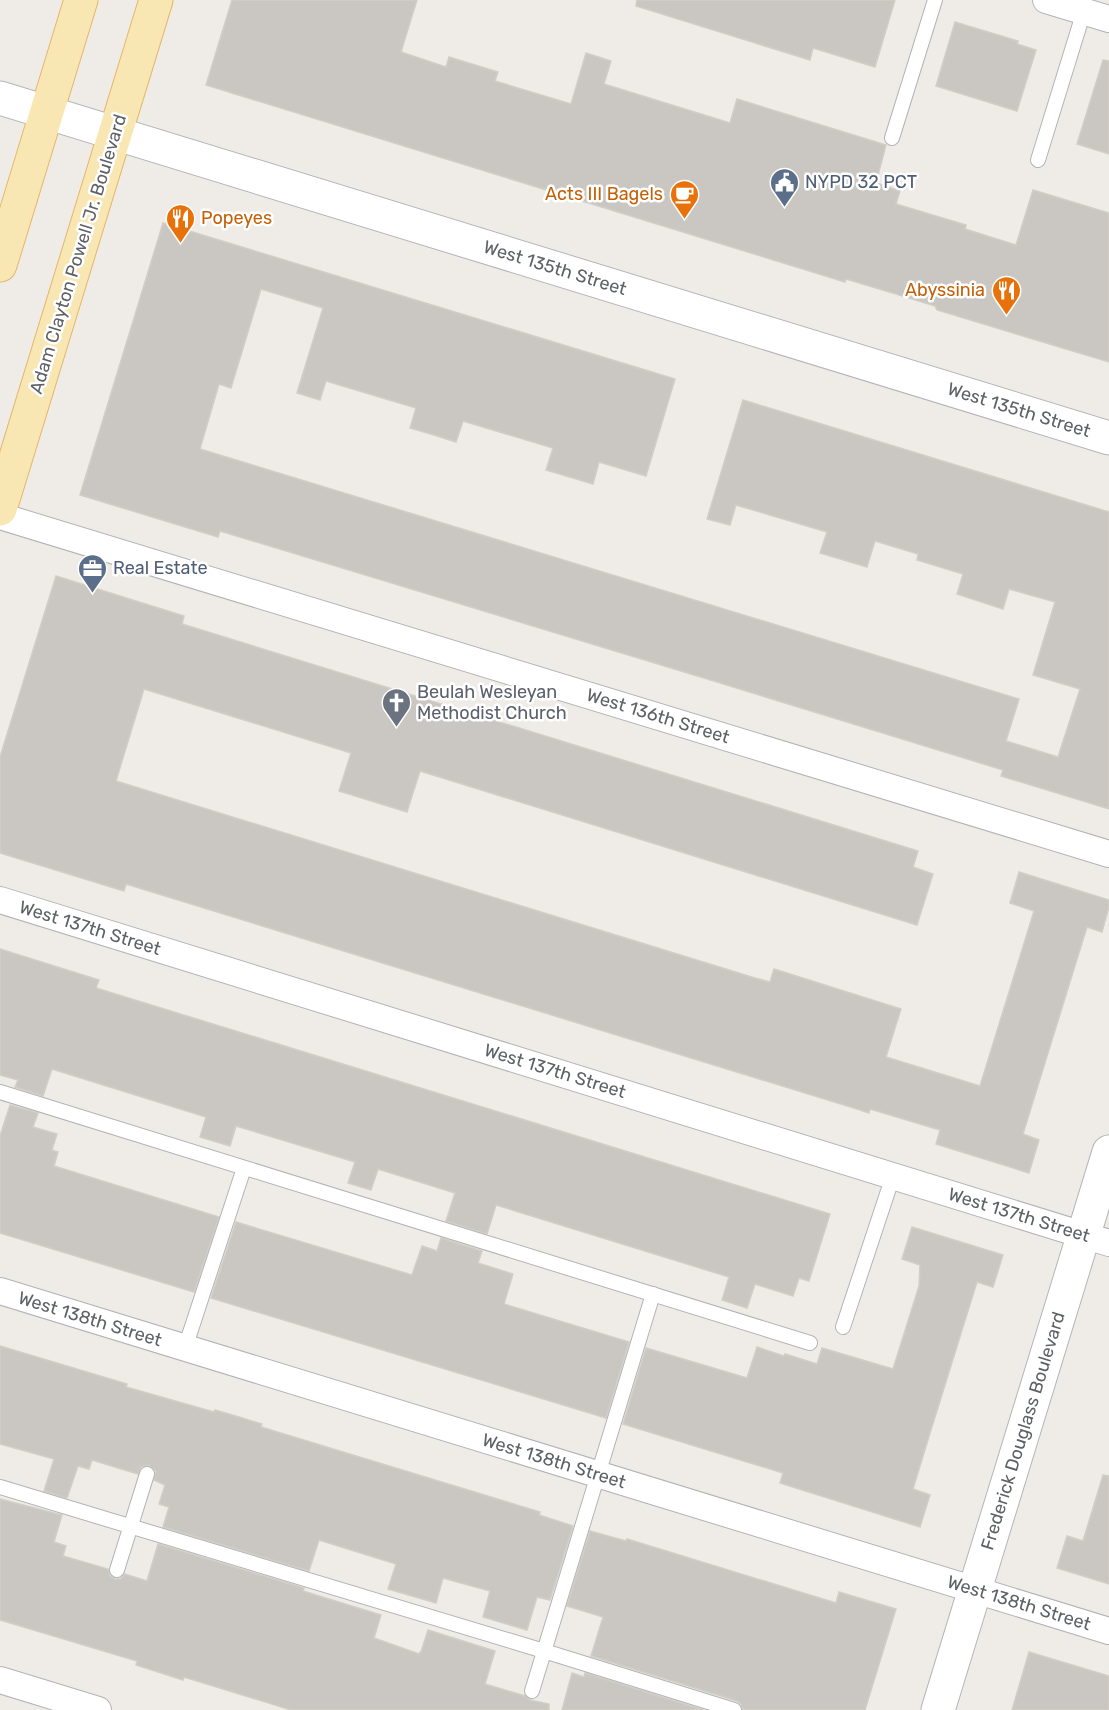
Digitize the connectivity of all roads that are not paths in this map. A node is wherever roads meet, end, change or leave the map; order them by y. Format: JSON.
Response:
{"nodes":[{"id":1,"x":81,"y":0,"type":"edge"},
{"id":2,"x":156,"y":0,"type":"edge"},
{"id":3,"x":935,"y":0,"type":"edge"},
{"id":4,"x":1046,"y":0,"type":"edge"},
{"id":5,"x":1084,"y":11,"type":"junction"},
{"id":6,"x":1109,"y":19,"type":"edge"},
{"id":7,"x":0,"y":98,"type":"edge"},
{"id":8,"x":46,"y":112,"type":"junction"},
{"id":9,"x":116,"y":133,"type":"junction"},
{"id":10,"x":892,"y":138,"type":"dead end"},
{"id":11,"x":1038,"y":160,"type":"dead end"},
{"id":12,"x":0,"y":265,"type":"edge"},
{"id":13,"x":1109,"y":438,"type":"edge"},
{"id":14,"x":0,"y":509,"type":"edge"},
{"id":15,"x":0,"y":516,"type":"edge"},
{"id":16,"x":1109,"y":854,"type":"edge"},
{"id":17,"x":0,"y":900,"type":"edge"},
{"id":18,"x":0,"y":1092,"type":"edge"},
{"id":19,"x":1109,"y":1152,"type":"edge"},
{"id":20,"x":244,"y":1168,"type":"junction"},
{"id":21,"x":893,"y":1176,"type":"junction"},
{"id":22,"x":1096,"y":1239,"type":"edge"},
{"id":23,"x":0,"y":1291,"type":"edge"},
{"id":24,"x":653,"y":1294,"type":"junction"},
{"id":25,"x":843,"y":1327,"type":"dead end"},
{"id":26,"x":810,"y":1343,"type":"dead end"},
{"id":27,"x":185,"y":1348,"type":"junction"},
{"id":28,"x":147,"y":1474,"type":"dead end"},
{"id":29,"x":598,"y":1474,"type":"junction"},
{"id":30,"x":0,"y":1487,"type":"edge"},
{"id":31,"x":131,"y":1527,"type":"junction"},
{"id":32,"x":117,"y":1570,"type":"dead end"},
{"id":33,"x":975,"y":1590,"type":"junction"},
{"id":34,"x":1109,"y":1631,"type":"edge"},
{"id":35,"x":544,"y":1651,"type":"junction"},
{"id":36,"x":0,"y":1680,"type":"edge"},
{"id":37,"x":532,"y":1691,"type":"dead end"},
{"id":38,"x":82,"y":1708,"type":"edge"},
{"id":39,"x":734,"y":1710,"type":"edge"},
{"id":40,"x":938,"y":1710,"type":"edge"}],
"edges":[{"from":1,"to":8,"type":"main road"},
{"from":2,"to":9,"type":"main road","name":"Adam Clayton Powell Jr. Boulevard"},
{"from":3,"to":10,"type":"lane"},
{"from":4,"to":5,"type":"street"},
{"from":5,"to":6,"type":"street"},
{"from":5,"to":11,"type":"lane"},
{"from":7,"to":8,"type":"street","name":"West 135th Street"},
{"from":8,"to":9,"type":"street","name":"West 135th Street"},
{"from":8,"to":12,"type":"main road"},
{"from":9,"to":13,"type":"street","name":"West 135th Street"},
{"from":9,"to":14,"type":"main road","name":"Adam Clayton Powell Jr. Boulevard"},
{"from":15,"to":16,"type":"street","name":"West 136th Street"},
{"from":17,"to":21,"type":"street","name":"West 137th Street"},
{"from":18,"to":20,"type":"lane"},
{"from":19,"to":22,"type":"street","name":"Frederick Douglass Boulevard"},
{"from":20,"to":24,"type":"lane"},
{"from":20,"to":27,"type":"lane"},
{"from":21,"to":22,"type":"street","name":"West 137th Street"},
{"from":21,"to":25,"type":"lane"},
{"from":22,"to":33,"type":"street","name":"Frederick Douglass Boulevard"},
{"from":23,"to":27,"type":"street","name":"West 138th Street"},
{"from":24,"to":26,"type":"lane"},
{"from":24,"to":29,"type":"lane"},
{"from":27,"to":29,"type":"street","name":"West 138th Street"},
{"from":28,"to":31,"type":"lane"},
{"from":29,"to":33,"type":"street","name":"West 138th Street"},
{"from":29,"to":35,"type":"lane"},
{"from":30,"to":31,"type":"lane"},
{"from":31,"to":32,"type":"lane"},
{"from":31,"to":35,"type":"lane"},
{"from":33,"to":34,"type":"street","name":"West 138th Street"},
{"from":33,"to":40,"type":"street","name":"Frederick Douglass Boulevard"},
{"from":35,"to":37,"type":"lane"},
{"from":35,"to":39,"type":"lane"},
{"from":36,"to":38,"type":"street"}]}
